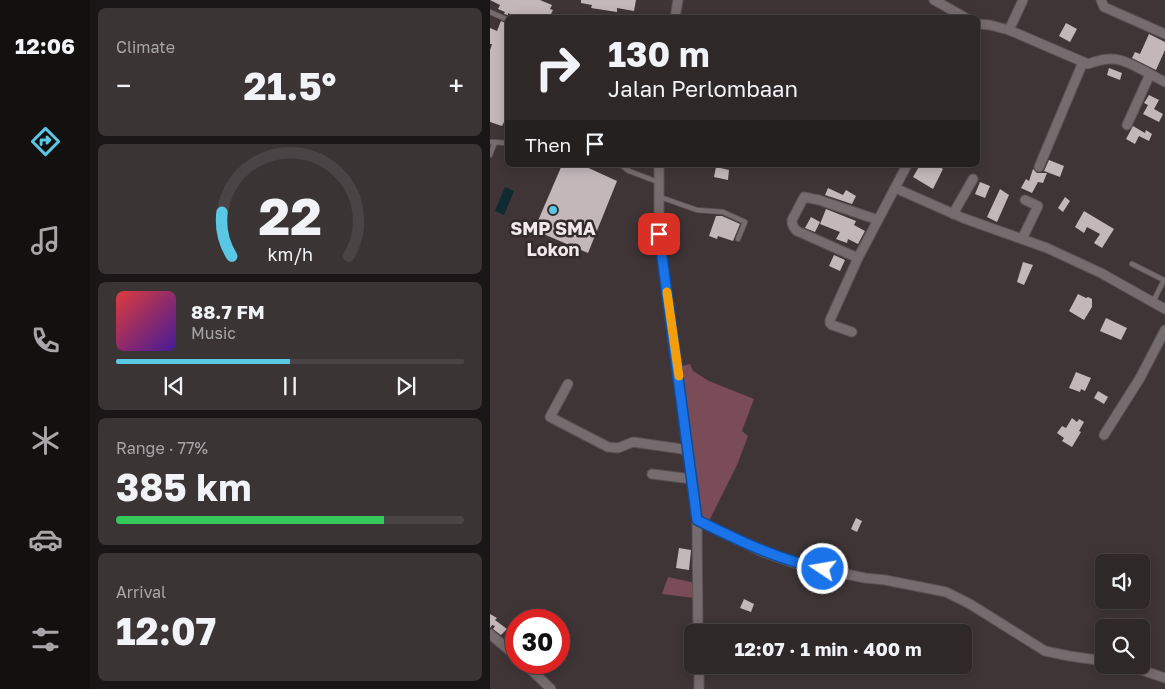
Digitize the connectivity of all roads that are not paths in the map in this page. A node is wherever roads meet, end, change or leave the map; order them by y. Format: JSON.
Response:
{"nodes":[{"id":1,"x":678,"y":0,"type":"edge"},
{"id":2,"x":934,"y":0,"type":"edge"},
{"id":3,"x":1023,"y":0,"type":"edge"},
{"id":4,"x":1101,"y":0,"type":"edge"},
{"id":5,"x":490,"y":12,"type":"edge"},
{"id":6,"x":676,"y":15,"type":"edge"},
{"id":7,"x":961,"y":15,"type":"edge"},
{"id":8,"x":505,"y":19,"type":"edge"},
{"id":9,"x":980,"y":24,"type":"edge"},
{"id":10,"x":1009,"y":30,"type":"junction"},
{"id":11,"x":1165,"y":34,"type":"edge"},
{"id":12,"x":1083,"y":62,"type":"junction"},
{"id":13,"x":1150,"y":74,"type":"junction"},
{"id":14,"x":1165,"y":82,"type":"edge"},
{"id":15,"x":1128,"y":126,"type":"dead end"},
{"id":16,"x":493,"y":142,"type":"edge"},
{"id":17,"x":490,"y":155,"type":"edge"},
{"id":18,"x":624,"y":167,"type":"edge"},
{"id":19,"x":658,"y":167,"type":"edge"},
{"id":20,"x":906,"y":167,"type":"edge"},
{"id":21,"x":1040,"y":167,"type":"dead end"},
{"id":22,"x":973,"y":179,"type":"dead end"},
{"id":23,"x":658,"y":182,"type":"junction"},
{"id":24,"x":895,"y":188,"type":"junction"},
{"id":25,"x":658,"y":197,"type":"junction"},
{"id":26,"x":1025,"y":200,"type":"dead end"},
{"id":27,"x":953,"y":214,"type":"junction"},
{"id":28,"x":878,"y":220,"type":"junction"},
{"id":29,"x":738,"y":239,"type":"dead end"},
{"id":30,"x":1022,"y":239,"type":"junction"},
{"id":31,"x":858,"y":258,"type":"junction"},
{"id":32,"x":1132,"y":264,"type":"dead end"},
{"id":33,"x":1152,"y":303,"type":"junction"},
{"id":34,"x":1165,"y":309,"type":"edge"},
{"id":35,"x":1165,"y":330,"type":"edge"},
{"id":36,"x":852,"y":332,"type":"dead end"},
{"id":37,"x":568,"y":384,"type":"dead end"},
{"id":38,"x":1104,"y":435,"type":"dead end"},
{"id":39,"x":688,"y":450,"type":"junction"},
{"id":40,"x":652,"y":474,"type":"dead end"},
{"id":41,"x":692,"y":479,"type":"junction"},
{"id":42,"x":697,"y":520,"type":"junction"},
{"id":43,"x":698,"y":624,"type":"edge"},
{"id":44,"x":490,"y":634,"type":"edge"},
{"id":45,"x":505,"y":647,"type":"edge"},
{"id":46,"x":1095,"y":660,"type":"edge"},
{"id":47,"x":1150,"y":673,"type":"edge"},
{"id":48,"x":535,"y":674,"type":"edge"},
{"id":49,"x":699,"y":674,"type":"edge"},
{"id":50,"x":1165,"y":678,"type":"edge"},
{"id":51,"x":551,"y":689,"type":"edge"},
{"id":52,"x":700,"y":689,"type":"edge"}],
"edges":[{"from":1,"to":6,"type":"street"},
{"from":2,"to":7,"type":"street"},
{"from":3,"to":10,"type":"street"},
{"from":4,"to":11,"type":"street"},
{"from":5,"to":8,"type":"lane"},
{"from":9,"to":10,"type":"street"},
{"from":10,"to":12,"type":"street"},
{"from":12,"to":13,"type":"street"},
{"from":12,"to":21,"type":"street"},
{"from":13,"to":14,"type":"street"},
{"from":13,"to":15,"type":"street"},
{"from":16,"to":17,"type":"lane"},
{"from":18,"to":23,"type":"lane"},
{"from":19,"to":23,"type":"street"},
{"from":20,"to":24,"type":"street"},
{"from":22,"to":27,"type":"street"},
{"from":23,"to":25,"type":"street"},
{"from":24,"to":27,"type":"street"},
{"from":24,"to":28,"type":"street"},
{"from":25,"to":29,"type":"lane"},
{"from":25,"to":39,"type":"street"},
{"from":26,"to":30,"type":"street"},
{"from":27,"to":30,"type":"street"},
{"from":28,"to":31,"type":"street"},
{"from":28,"to":31,"type":"street"},
{"from":30,"to":33,"type":"street"},
{"from":31,"to":36,"type":"street"},
{"from":32,"to":33,"type":"lane"},
{"from":33,"to":34,"type":"street"},
{"from":35,"to":38,"type":"street"},
{"from":37,"to":39,"type":"street"},
{"from":39,"to":41,"type":"street"},
{"from":40,"to":41,"type":"street"},
{"from":41,"to":42,"type":"street"},
{"from":42,"to":43,"type":"street"},
{"from":42,"to":46,"type":"street"},
{"from":44,"to":45,"type":"street"},
{"from":47,"to":50,"type":"street"},
{"from":48,"to":51,"type":"street"},
{"from":49,"to":52,"type":"street"}]}
